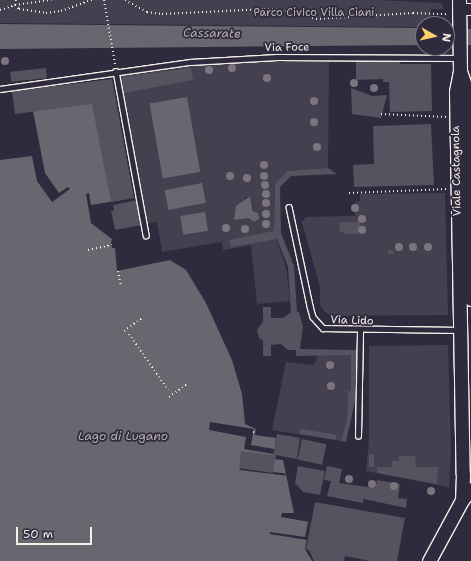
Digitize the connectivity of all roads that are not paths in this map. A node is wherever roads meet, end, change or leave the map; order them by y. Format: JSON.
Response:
{"nodes":[{"id":1,"x":461,"y":12,"type":"edge"},
{"id":2,"x":459,"y":54,"type":"junction"},
{"id":3,"x":116,"y":71,"type":"junction"},
{"id":4,"x":466,"y":72,"type":"edge"},
{"id":5,"x":0,"y":89,"type":"edge"},
{"id":6,"x":289,"y":207,"type":"dead end"},
{"id":7,"x":146,"y":235,"type":"dead end"},
{"id":8,"x":471,"y":299,"type":"edge"},
{"id":9,"x":460,"y":330,"type":"junction"},
{"id":10,"x":360,"y":331,"type":"junction"},
{"id":11,"x":358,"y":436,"type":"dead end"},
{"id":12,"x":471,"y":489,"type":"edge"},
{"id":13,"x":466,"y":501,"type":"edge"},
{"id":14,"x":430,"y":561,"type":"edge"}],
"edges":[{"from":1,"to":2,"type":"main road"},
{"from":2,"to":3,"type":"lane","name":"Via Foce"},
{"from":2,"to":4,"type":"main road"},
{"from":3,"to":5,"type":"lane","name":"Via Foce"},
{"from":3,"to":7,"type":"lane"},
{"from":4,"to":8,"type":"main road","name":"Viale Castagnola"},
{"from":4,"to":9,"type":"main road","name":"Viale Castagnola"},
{"from":6,"to":10,"type":"lane","name":"Via Lido"},
{"from":9,"to":10,"type":"lane","name":"Via Lido"},
{"from":9,"to":13,"type":"main road","name":"Viale Castagnola"},
{"from":10,"to":11,"type":"lane"},
{"from":12,"to":13,"type":"main road","name":"Viale Castagnola"},
{"from":13,"to":14,"type":"main road","name":"Viale Castagnola"}]}
